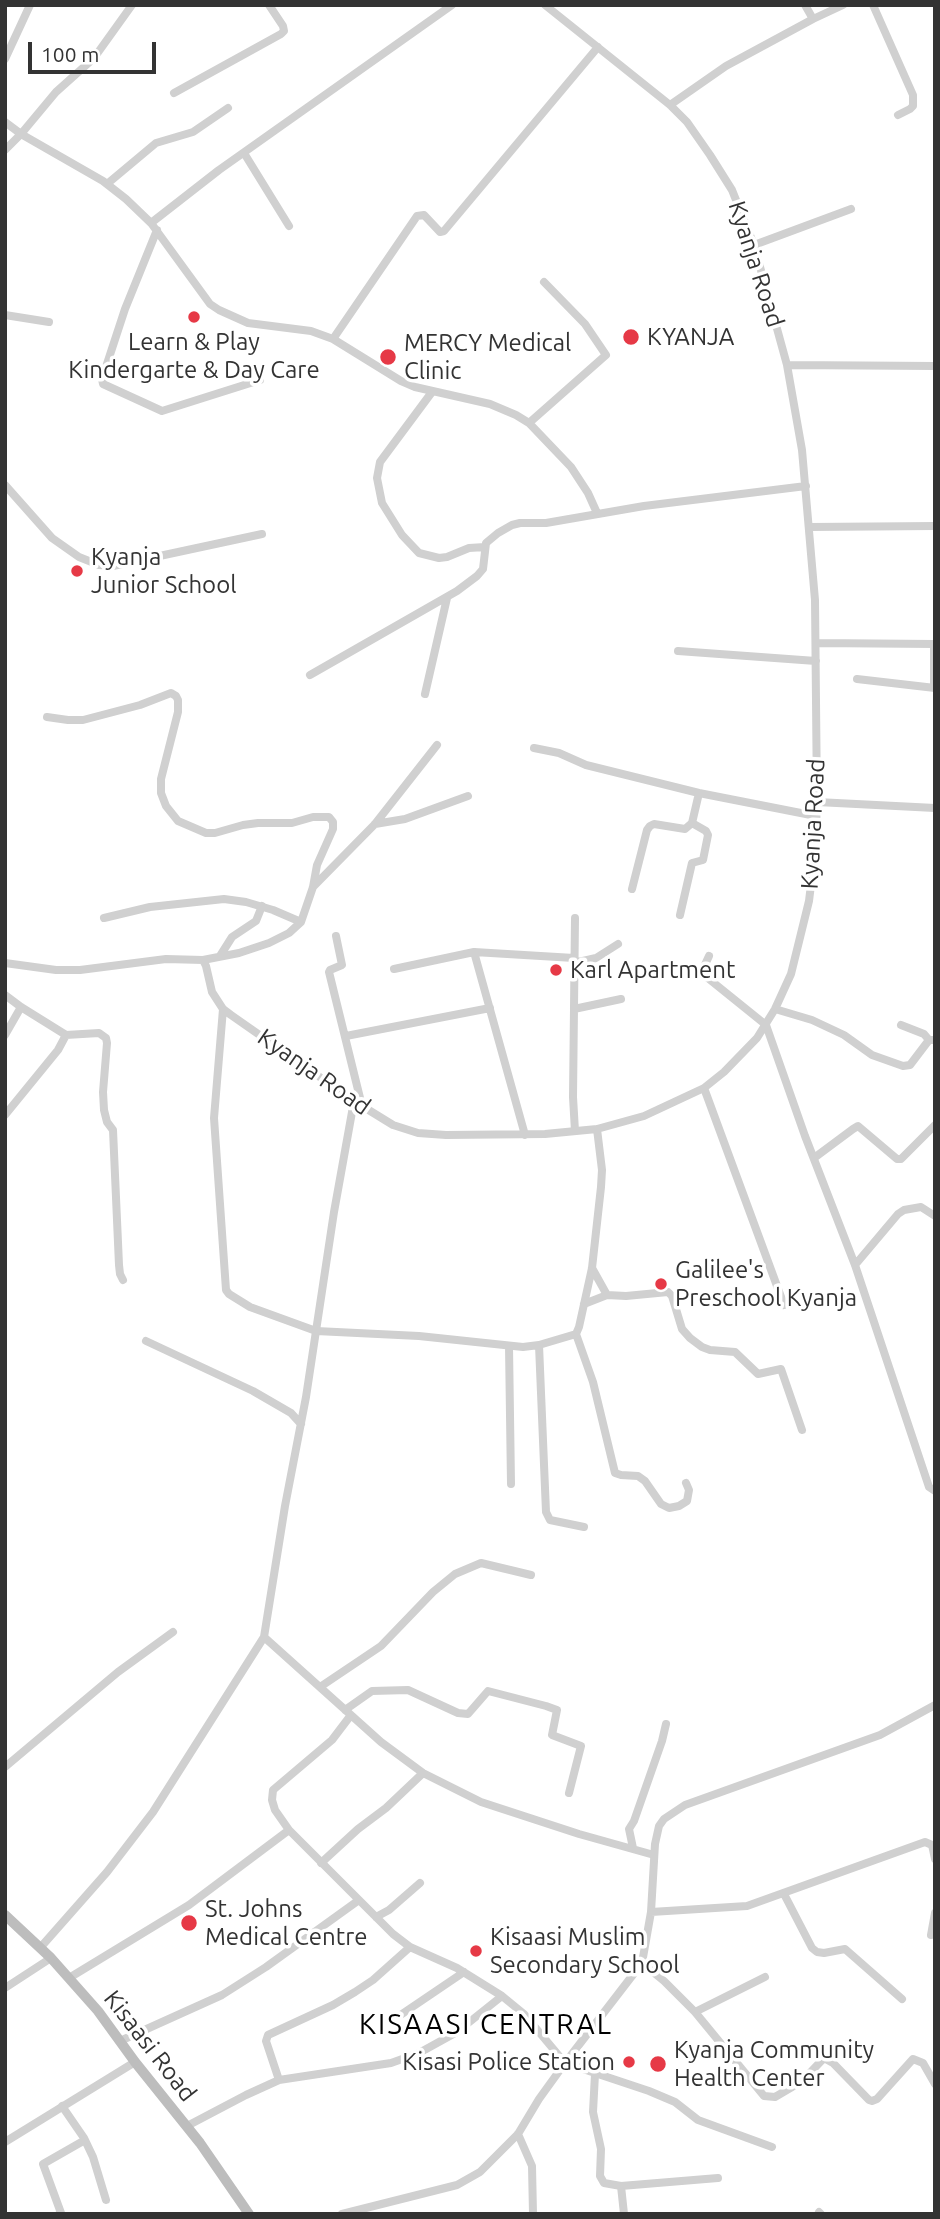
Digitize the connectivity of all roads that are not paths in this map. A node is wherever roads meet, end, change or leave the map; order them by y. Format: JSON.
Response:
{"nodes":[{"id":1,"x":30,"y":5,"type":"edge"},
{"id":2,"x":132,"y":5,"type":"edge"},
{"id":3,"x":269,"y":5,"type":"edge"},
{"id":4,"x":452,"y":5,"type":"edge"},
{"id":5,"x":545,"y":5,"type":"edge"},
{"id":6,"x":805,"y":5,"type":"edge"},
{"id":7,"x":843,"y":5,"type":"edge"},
{"id":8,"x":873,"y":5,"type":"edge"},
{"id":9,"x":813,"y":19,"type":"junction"},
{"id":10,"x":598,"y":47,"type":"junction"},
{"id":11,"x":5,"y":59,"type":"edge"},
{"id":12,"x":174,"y":93,"type":"dead end"},
{"id":13,"x":670,"y":105,"type":"junction"},
{"id":14,"x":228,"y":108,"type":"dead end"},
{"id":15,"x":898,"y":115,"type":"dead end"},
{"id":16,"x":5,"y":122,"type":"edge"},
{"id":17,"x":22,"y":134,"type":"junction"},
{"id":18,"x":5,"y":150,"type":"edge"},
{"id":19,"x":244,"y":153,"type":"junction"},
{"id":20,"x":107,"y":184,"type":"junction"},
{"id":21,"x":851,"y":209,"type":"dead end"},
{"id":22,"x":154,"y":226,"type":"junction"},
{"id":23,"x":289,"y":226,"type":"dead end"},
{"id":24,"x":754,"y":245,"type":"junction"},
{"id":25,"x":544,"y":282,"type":"dead end"},
{"id":26,"x":5,"y":315,"type":"edge"},
{"id":27,"x":50,"y":322,"type":"dead end"},
{"id":28,"x":333,"y":339,"type":"junction"},
{"id":29,"x":788,"y":365,"type":"junction"},
{"id":30,"x":935,"y":366,"type":"edge"},
{"id":31,"x":260,"y":380,"type":"dead end"},
{"id":32,"x":432,"y":391,"type":"junction"},
{"id":33,"x":529,"y":424,"type":"junction"},
{"id":34,"x":5,"y":485,"type":"edge"},
{"id":35,"x":806,"y":485,"type":"junction"},
{"id":36,"x":597,"y":513,"type":"junction"},
{"id":37,"x":935,"y":526,"type":"edge"},
{"id":38,"x":810,"y":527,"type":"junction"},
{"id":39,"x":262,"y":534,"type":"dead end"},
{"id":40,"x":485,"y":547,"type":"junction"},
{"id":41,"x":447,"y":598,"type":"junction"},
{"id":42,"x":816,"y":643,"type":"junction"},
{"id":43,"x":678,"y":651,"type":"dead end"},
{"id":44,"x":816,"y":661,"type":"junction"},
{"id":45,"x":310,"y":675,"type":"dead end"},
{"id":46,"x":857,"y":679,"type":"dead end"},
{"id":47,"x":935,"y":688,"type":"edge"},
{"id":48,"x":425,"y":694,"type":"dead end"},
{"id":49,"x":47,"y":717,"type":"dead end"},
{"id":50,"x":437,"y":745,"type":"dead end"},
{"id":51,"x":534,"y":748,"type":"dead end"},
{"id":52,"x":699,"y":793,"type":"junction"},
{"id":53,"x":468,"y":796,"type":"dead end"},
{"id":54,"x":817,"y":802,"type":"junction"},
{"id":55,"x":935,"y":808,"type":"edge"},
{"id":56,"x":816,"y":816,"type":"junction"},
{"id":57,"x":692,"y":823,"type":"junction"},
{"id":58,"x":375,"y":824,"type":"junction"},
{"id":59,"x":313,"y":887,"type":"junction"},
{"id":60,"x":632,"y":889,"type":"dead end"},
{"id":61,"x":262,"y":906,"type":"junction"},
{"id":62,"x":680,"y":915,"type":"dead end"},
{"id":63,"x":104,"y":918,"type":"dead end"},
{"id":64,"x":575,"y":918,"type":"dead end"},
{"id":65,"x":301,"y":922,"type":"junction"},
{"id":66,"x":336,"y":936,"type":"dead end"},
{"id":67,"x":618,"y":944,"type":"dead end"},
{"id":68,"x":474,"y":952,"type":"junction"},
{"id":69,"x":220,"y":956,"type":"junction"},
{"id":70,"x":709,"y":956,"type":"dead end"},
{"id":71,"x":203,"y":960,"type":"junction"},
{"id":72,"x":574,"y":960,"type":"junction"},
{"id":73,"x":5,"y":963,"type":"edge"},
{"id":74,"x":394,"y":969,"type":"dead end"},
{"id":75,"x":5,"y":995,"type":"edge"},
{"id":76,"x":621,"y":999,"type":"dead end"},
{"id":77,"x":21,"y":1007,"type":"junction"},
{"id":78,"x":490,"y":1008,"type":"junction"},
{"id":79,"x":223,"y":1009,"type":"junction"},
{"id":80,"x":574,"y":1009,"type":"junction"},
{"id":81,"x":775,"y":1009,"type":"junction"},
{"id":82,"x":766,"y":1025,"type":"junction"},
{"id":83,"x":901,"y":1025,"type":"dead end"},
{"id":84,"x":5,"y":1035,"type":"edge"},
{"id":85,"x":66,"y":1035,"type":"junction"},
{"id":86,"x":346,"y":1036,"type":"junction"},
{"id":87,"x":932,"y":1040,"type":"edge"},
{"id":88,"x":704,"y":1088,"type":"junction"},
{"id":89,"x":358,"y":1103,"type":"junction"},
{"id":90,"x":5,"y":1115,"type":"edge"},
{"id":91,"x":935,"y":1125,"type":"edge"},
{"id":92,"x":597,"y":1129,"type":"junction"},
{"id":93,"x":575,"y":1131,"type":"junction"},
{"id":94,"x":525,"y":1135,"type":"junction"},
{"id":95,"x":814,"y":1158,"type":"junction"},
{"id":96,"x":935,"y":1216,"type":"edge"},
{"id":97,"x":855,"y":1265,"type":"junction"},
{"id":98,"x":592,"y":1268,"type":"junction"},
{"id":99,"x":123,"y":1280,"type":"dead end"},
{"id":100,"x":607,"y":1295,"type":"junction"},
{"id":101,"x":584,"y":1304,"type":"junction"},
{"id":102,"x":784,"y":1305,"type":"dead end"},
{"id":103,"x":316,"y":1331,"type":"junction"},
{"id":104,"x":576,"y":1334,"type":"junction"},
{"id":105,"x":146,"y":1341,"type":"dead end"},
{"id":106,"x":539,"y":1345,"type":"junction"},
{"id":107,"x":509,"y":1346,"type":"junction"},
{"id":108,"x":301,"y":1424,"type":"junction"},
{"id":109,"x":802,"y":1430,"type":"dead end"},
{"id":110,"x":686,"y":1483,"type":"dead end"},
{"id":111,"x":511,"y":1484,"type":"dead end"},
{"id":112,"x":935,"y":1491,"type":"edge"},
{"id":113,"x":584,"y":1527,"type":"dead end"},
{"id":114,"x":531,"y":1575,"type":"dead end"},
{"id":115,"x":173,"y":1632,"type":"dead end"},
{"id":116,"x":264,"y":1637,"type":"junction"},
{"id":117,"x":320,"y":1686,"type":"junction"},
{"id":118,"x":935,"y":1705,"type":"edge"},
{"id":119,"x":348,"y":1713,"type":"junction"},
{"id":120,"x":666,"y":1724,"type":"dead end"},
{"id":121,"x":5,"y":1767,"type":"edge"},
{"id":122,"x":423,"y":1773,"type":"junction"},
{"id":123,"x":569,"y":1793,"type":"dead end"},
{"id":124,"x":289,"y":1830,"type":"junction"},
{"id":125,"x":632,"y":1848,"type":"junction"},
{"id":126,"x":654,"y":1854,"type":"junction"},
{"id":127,"x":935,"y":1859,"type":"edge"},
{"id":128,"x":321,"y":1863,"type":"junction"},
{"id":129,"x":419,"y":1883,"type":"dead end"},
{"id":130,"x":784,"y":1894,"type":"junction"},
{"id":131,"x":359,"y":1900,"type":"junction"},
{"id":132,"x":651,"y":1912,"type":"junction"},
{"id":133,"x":935,"y":1913,"type":"edge"},
{"id":134,"x":5,"y":1915,"type":"edge"},
{"id":135,"x":376,"y":1917,"type":"junction"},
{"id":136,"x":931,"y":1935,"type":"dead end"},
{"id":137,"x":410,"y":1947,"type":"junction"},
{"id":138,"x":40,"y":1948,"type":"junction"},
{"id":139,"x":51,"y":1958,"type":"junction"},
{"id":140,"x":642,"y":1963,"type":"junction"},
{"id":141,"x":464,"y":1972,"type":"junction"},
{"id":142,"x":765,"y":1977,"type":"dead end"},
{"id":143,"x":69,"y":1978,"type":"junction"},
{"id":144,"x":5,"y":1988,"type":"edge"},
{"id":145,"x":502,"y":1996,"type":"junction"},
{"id":146,"x":902,"y":1998,"type":"dead end"},
{"id":147,"x":695,"y":2012,"type":"junction"},
{"id":148,"x":402,"y":2014,"type":"dead end"},
{"id":149,"x":120,"y":2041,"type":"junction"},
{"id":150,"x":135,"y":2062,"type":"junction"},
{"id":151,"x":565,"y":2063,"type":"junction"},
{"id":152,"x":595,"y":2074,"type":"junction"},
{"id":153,"x":279,"y":2080,"type":"junction"},
{"id":154,"x":935,"y":2084,"type":"edge"},
{"id":155,"x":62,"y":2106,"type":"junction"},
{"id":156,"x":187,"y":2126,"type":"junction"},
{"id":157,"x":518,"y":2134,"type":"junction"},
{"id":158,"x":86,"y":2140,"type":"junction"},
{"id":159,"x":5,"y":2142,"type":"edge"},
{"id":160,"x":772,"y":2147,"type":"dead end"},
{"id":161,"x":718,"y":2178,"type":"dead end"},
{"id":162,"x":621,"y":2186,"type":"junction"},
{"id":163,"x":106,"y":2200,"type":"dead end"},
{"id":164,"x":59,"y":2214,"type":"edge"},
{"id":165,"x":249,"y":2214,"type":"edge"},
{"id":166,"x":342,"y":2214,"type":"edge"},
{"id":167,"x":533,"y":2214,"type":"edge"},
{"id":168,"x":624,"y":2214,"type":"edge"}],
"edges":[{"from":1,"to":11,"type":"street"},
{"from":2,"to":17,"type":"street"},
{"from":3,"to":12,"type":"street"},
{"from":4,"to":19,"type":"street"},
{"from":5,"to":10,"type":"street","name":"Kyanja Road"},
{"from":6,"to":9,"type":"street"},
{"from":7,"to":9,"type":"street"},
{"from":8,"to":15,"type":"street"},
{"from":9,"to":13,"type":"street"},
{"from":10,"to":13,"type":"street","name":"Kyanja Road"},
{"from":10,"to":28,"type":"street"},
{"from":13,"to":24,"type":"street","name":"Kyanja Road"},
{"from":14,"to":20,"type":"street"},
{"from":16,"to":17,"type":"street"},
{"from":17,"to":18,"type":"street"},
{"from":17,"to":20,"type":"street"},
{"from":19,"to":22,"type":"street"},
{"from":19,"to":23,"type":"street"},
{"from":20,"to":22,"type":"street"},
{"from":21,"to":24,"type":"street"},
{"from":22,"to":28,"type":"street"},
{"from":22,"to":31,"type":"street"},
{"from":24,"to":29,"type":"street","name":"Kyanja Road"},
{"from":25,"to":33,"type":"street"},
{"from":26,"to":27,"type":"street"},
{"from":28,"to":32,"type":"street"},
{"from":29,"to":30,"type":"street"},
{"from":29,"to":35,"type":"street","name":"Kyanja Road"},
{"from":32,"to":33,"type":"street"},
{"from":32,"to":40,"type":"street"},
{"from":33,"to":36,"type":"street"},
{"from":34,"to":39,"type":"street"},
{"from":35,"to":36,"type":"street"},
{"from":35,"to":38,"type":"street","name":"Kyanja Road"},
{"from":36,"to":40,"type":"street"},
{"from":37,"to":38,"type":"street"},
{"from":38,"to":42,"type":"street","name":"Kyanja Road"},
{"from":40,"to":41,"type":"street"},
{"from":41,"to":45,"type":"street"},
{"from":41,"to":48,"type":"street"},
{"from":42,"to":44,"type":"street","name":"Kyanja Road"},
{"from":42,"to":47,"type":"street"},
{"from":43,"to":44,"type":"street"},
{"from":44,"to":54,"type":"street","name":"Kyanja Road"},
{"from":46,"to":47,"type":"street"},
{"from":49,"to":59,"type":"street"},
{"from":50,"to":58,"type":"street"},
{"from":51,"to":52,"type":"street"},
{"from":52,"to":56,"type":"street"},
{"from":52,"to":57,"type":"street"},
{"from":53,"to":58,"type":"street"},
{"from":54,"to":55,"type":"street"},
{"from":54,"to":56,"type":"street","name":"Kyanja Road"},
{"from":56,"to":81,"type":"street","name":"Kyanja Road"},
{"from":57,"to":60,"type":"street"},
{"from":57,"to":62,"type":"street"},
{"from":58,"to":59,"type":"street"},
{"from":59,"to":65,"type":"street"},
{"from":61,"to":63,"type":"street"},
{"from":61,"to":65,"type":"street"},
{"from":61,"to":69,"type":"street"},
{"from":64,"to":72,"type":"street"},
{"from":65,"to":69,"type":"street"},
{"from":66,"to":86,"type":"street"},
{"from":67,"to":72,"type":"street"},
{"from":68,"to":72,"type":"street"},
{"from":68,"to":74,"type":"street"},
{"from":68,"to":78,"type":"street"},
{"from":69,"to":71,"type":"street"},
{"from":70,"to":82,"type":"street"},
{"from":71,"to":73,"type":"street"},
{"from":71,"to":79,"type":"street"},
{"from":72,"to":80,"type":"street"},
{"from":75,"to":77,"type":"street"},
{"from":76,"to":80,"type":"street"},
{"from":77,"to":84,"type":"street"},
{"from":77,"to":85,"type":"street"},
{"from":78,"to":86,"type":"street"},
{"from":78,"to":94,"type":"street"},
{"from":79,"to":89,"type":"street","name":"Kyanja Road"},
{"from":79,"to":103,"type":"street"},
{"from":80,"to":93,"type":"street"},
{"from":81,"to":82,"type":"street","name":"Kyanja Road"},
{"from":81,"to":87,"type":"street"},
{"from":82,"to":88,"type":"street","name":"Kyanja Road"},
{"from":82,"to":95,"type":"street"},
{"from":83,"to":87,"type":"street"},
{"from":85,"to":90,"type":"street"},
{"from":85,"to":99,"type":"street"},
{"from":86,"to":89,"type":"street"},
{"from":88,"to":92,"type":"street","name":"Kyanja Road"},
{"from":88,"to":102,"type":"street"},
{"from":89,"to":94,"type":"street","name":"Kyanja Road"},
{"from":89,"to":103,"type":"street"},
{"from":91,"to":95,"type":"street"},
{"from":92,"to":93,"type":"street","name":"Kyanja Road"},
{"from":92,"to":98,"type":"street"},
{"from":93,"to":94,"type":"street","name":"Kyanja Road"},
{"from":95,"to":97,"type":"street"},
{"from":96,"to":97,"type":"street"},
{"from":97,"to":112,"type":"street"},
{"from":98,"to":100,"type":"street"},
{"from":98,"to":101,"type":"street"},
{"from":100,"to":101,"type":"street"},
{"from":100,"to":109,"type":"street"},
{"from":101,"to":104,"type":"street"},
{"from":103,"to":107,"type":"street"},
{"from":103,"to":108,"type":"street"},
{"from":104,"to":106,"type":"street"},
{"from":104,"to":110,"type":"street"},
{"from":105,"to":108,"type":"street"},
{"from":106,"to":107,"type":"street"},
{"from":106,"to":113,"type":"street"},
{"from":107,"to":111,"type":"street"},
{"from":108,"to":116,"type":"street"},
{"from":114,"to":117,"type":"street"},
{"from":115,"to":121,"type":"street"},
{"from":116,"to":117,"type":"street"},
{"from":116,"to":138,"type":"street"},
{"from":117,"to":119,"type":"street"},
{"from":118,"to":126,"type":"street"},
{"from":119,"to":122,"type":"street"},
{"from":119,"to":123,"type":"street"},
{"from":119,"to":124,"type":"street"},
{"from":120,"to":125,"type":"street"},
{"from":122,"to":125,"type":"street"},
{"from":122,"to":128,"type":"street"},
{"from":124,"to":128,"type":"street"},
{"from":124,"to":143,"type":"street"},
{"from":125,"to":126,"type":"street"},
{"from":126,"to":132,"type":"street"},
{"from":127,"to":130,"type":"street"},
{"from":128,"to":131,"type":"street"},
{"from":129,"to":135,"type":"street"},
{"from":130,"to":132,"type":"street"},
{"from":130,"to":146,"type":"street"},
{"from":131,"to":135,"type":"street"},
{"from":131,"to":149,"type":"street"},
{"from":132,"to":140,"type":"street"},
{"from":133,"to":136,"type":"street"},
{"from":134,"to":138,"type":"main road","name":"Kisaasi Road"},
{"from":135,"to":137,"type":"street"},
{"from":137,"to":141,"type":"street"},
{"from":137,"to":153,"type":"street"},
{"from":138,"to":139,"type":"main road","name":"Kisaasi Road"},
{"from":139,"to":143,"type":"main road","name":"Kisaasi Road"},
{"from":139,"to":144,"type":"street"},
{"from":140,"to":147,"type":"street"},
{"from":140,"to":151,"type":"street"},
{"from":141,"to":145,"type":"street"},
{"from":141,"to":148,"type":"street"},
{"from":142,"to":147,"type":"street"},
{"from":143,"to":149,"type":"main road","name":"Kisaasi Road"},
{"from":145,"to":151,"type":"street"},
{"from":145,"to":153,"type":"street"},
{"from":147,"to":154,"type":"street"},
{"from":149,"to":150,"type":"main road","name":"Kisaasi Road"},
{"from":150,"to":155,"type":"street"},
{"from":150,"to":156,"type":"main road","name":"Kisaasi Road"},
{"from":151,"to":152,"type":"street"},
{"from":151,"to":157,"type":"street"},
{"from":152,"to":160,"type":"street"},
{"from":152,"to":162,"type":"street"},
{"from":153,"to":156,"type":"street"},
{"from":155,"to":158,"type":"street"},
{"from":155,"to":159,"type":"street"},
{"from":156,"to":165,"type":"main road","name":"Kisaasi Road"},
{"from":157,"to":166,"type":"street"},
{"from":157,"to":167,"type":"street"},
{"from":158,"to":163,"type":"street"},
{"from":158,"to":164,"type":"street"},
{"from":161,"to":162,"type":"street"},
{"from":162,"to":168,"type":"street"}]}
